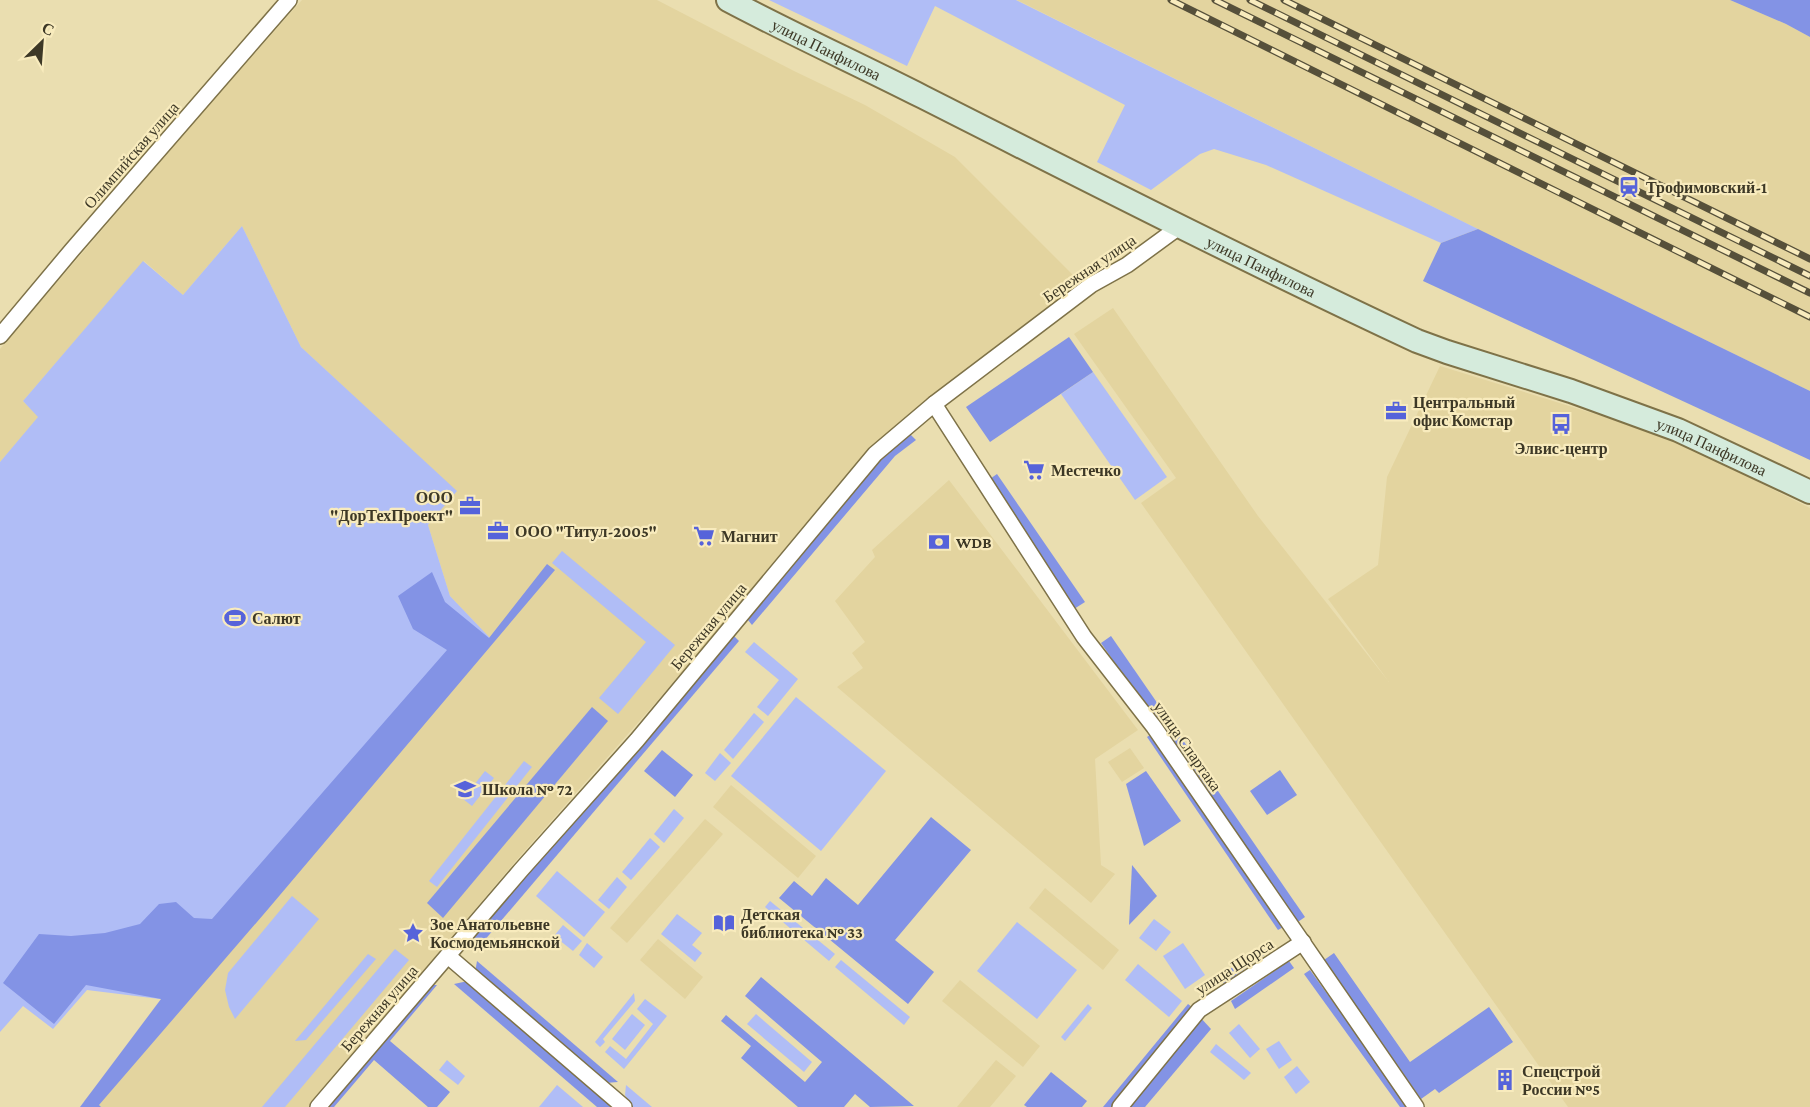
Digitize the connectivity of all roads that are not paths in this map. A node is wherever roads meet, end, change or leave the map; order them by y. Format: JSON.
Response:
{"nodes":[{"id":1,"x":290,"y":0,"type":"edge"},
{"id":2,"x":728,"y":0,"type":"edge"},
{"id":3,"x":1179,"y":227,"type":"junction"},
{"id":4,"x":0,"y":336,"type":"edge"},
{"id":5,"x":934,"y":404,"type":"junction"},
{"id":6,"x":1810,"y":492,"type":"edge"},
{"id":7,"x":1303,"y":942,"type":"junction"},
{"id":8,"x":448,"y":956,"type":"junction"},
{"id":9,"x":318,"y":1107,"type":"edge"},
{"id":10,"x":624,"y":1107,"type":"edge"},
{"id":11,"x":1120,"y":1107,"type":"edge"},
{"id":12,"x":1416,"y":1107,"type":"edge"}],
"edges":[{"from":1,"to":4,"type":"street","name":"Олимпийская улица"},
{"from":2,"to":3,"type":"main road","name":"улица Панфилова"},
{"from":3,"to":5,"type":"street","name":"Бережная улица"},
{"from":3,"to":6,"type":"main road","name":"улица Панфилова"},
{"from":5,"to":7,"type":"street","name":"улица Спартака"},
{"from":5,"to":8,"type":"street","name":"Бережная улица"},
{"from":7,"to":11,"type":"street","name":"улица Щорса"},
{"from":7,"to":12,"type":"street","name":"улица Спартака"},
{"from":8,"to":9,"type":"street","name":"Бережная улица"},
{"from":8,"to":10,"type":"street"}]}
